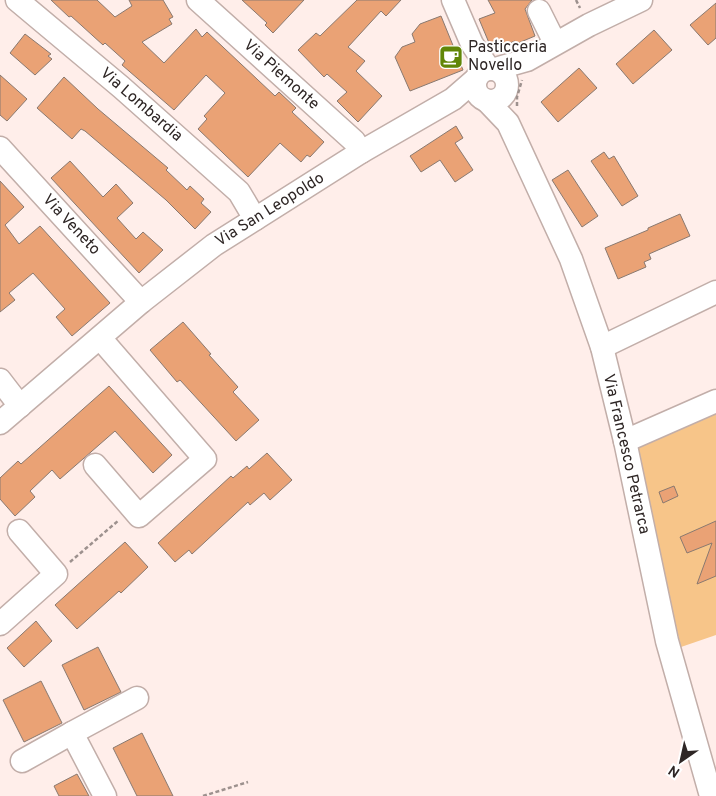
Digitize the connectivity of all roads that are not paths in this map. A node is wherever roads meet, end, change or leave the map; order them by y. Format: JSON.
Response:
{"nodes":[{"id":1,"x":18,"y":0,"type":"edge"},
{"id":2,"x":198,"y":0,"type":"edge"},
{"id":3,"x":453,"y":0,"type":"edge"},
{"id":4,"x":641,"y":0,"type":"edge"},
{"id":5,"x":539,"y":11,"type":"dead end"},
{"id":6,"x":555,"y":43,"type":"junction"},
{"id":7,"x":497,"y":81,"type":"junction"},
{"id":8,"x":0,"y":148,"type":"edge"},
{"id":9,"x":361,"y":152,"type":"junction"},
{"id":10,"x":255,"y":219,"type":"junction"},
{"id":11,"x":716,"y":292,"type":"edge"},
{"id":12,"x":141,"y":302,"type":"junction"},
{"id":13,"x":100,"y":338,"type":"junction"},
{"id":14,"x":602,"y":347,"type":"junction"},
{"id":15,"x":0,"y":380,"type":"edge"},
{"id":16,"x":716,"y":401,"type":"edge"},
{"id":17,"x":20,"y":406,"type":"junction"},
{"id":18,"x":0,"y":423,"type":"edge"},
{"id":19,"x":625,"y":441,"type":"junction"},
{"id":20,"x":95,"y":465,"type":"dead end"},
{"id":21,"x":19,"y":531,"type":"dead end"},
{"id":22,"x":0,"y":624,"type":"edge"},
{"id":23,"x":137,"y":698,"type":"dead end"},
{"id":24,"x":72,"y":733,"type":"junction"},
{"id":25,"x":22,"y":761,"type":"dead end"},
{"id":26,"x":105,"y":796,"type":"edge"},
{"id":27,"x":711,"y":796,"type":"edge"}],
"edges":[{"from":1,"to":10,"type":"street","name":"Via Lombardia"},
{"from":2,"to":9,"type":"street","name":"Via Piemonte"},
{"from":3,"to":7,"type":"street"},
{"from":4,"to":6,"type":"street","name":"Via San Leopoldo"},
{"from":5,"to":6,"type":"street"},
{"from":6,"to":7,"type":"street","name":"Via San Leopoldo"},
{"from":7,"to":9,"type":"street","name":"Via San Leopoldo"},
{"from":7,"to":14,"type":"street","name":"Via Francesco Petrarca"},
{"from":8,"to":12,"type":"street","name":"Via Veneto"},
{"from":9,"to":10,"type":"street","name":"Via San Leopoldo"},
{"from":10,"to":12,"type":"street","name":"Via San Leopoldo"},
{"from":11,"to":14,"type":"street"},
{"from":12,"to":13,"type":"street","name":"Via San Leopoldo"},
{"from":13,"to":17,"type":"street","name":"Via San Leopoldo"},
{"from":13,"to":20,"type":"street"},
{"from":14,"to":19,"type":"street","name":"Via Francesco Petrarca"},
{"from":15,"to":17,"type":"street"},
{"from":16,"to":19,"type":"street"},
{"from":17,"to":18,"type":"street","name":"Via San Leopoldo"},
{"from":19,"to":27,"type":"street","name":"Via Francesco Petrarca"},
{"from":21,"to":22,"type":"street"},
{"from":23,"to":24,"type":"street"},
{"from":24,"to":25,"type":"street"},
{"from":24,"to":26,"type":"street"}]}
